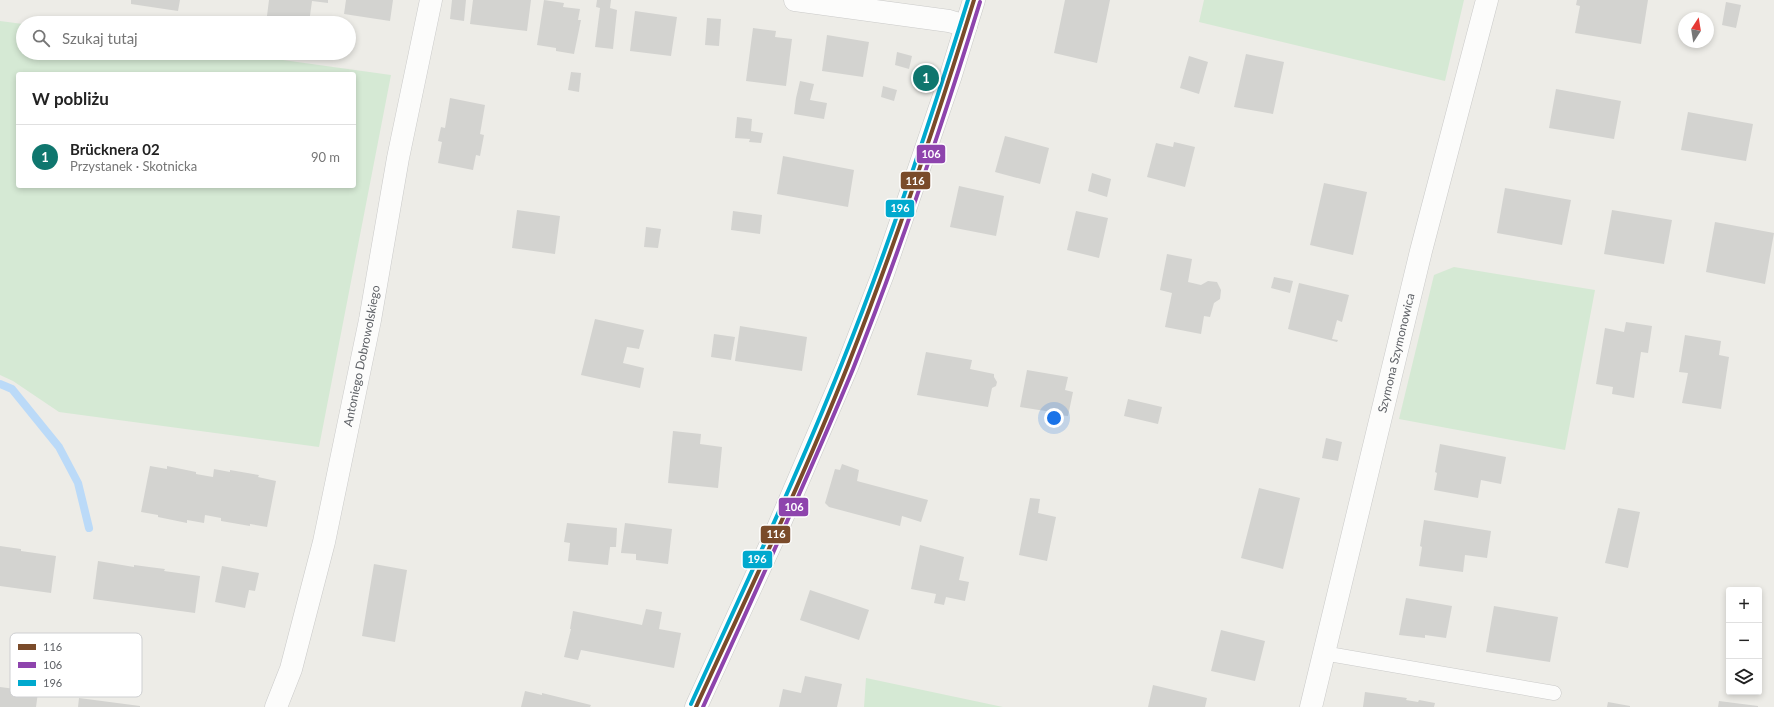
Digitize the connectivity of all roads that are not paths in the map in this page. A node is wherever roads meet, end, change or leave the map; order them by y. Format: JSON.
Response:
{"nodes":[{"id":1,"x":431,"y":0,"type":"edge"},
{"id":2,"x":794,"y":0,"type":"edge"},
{"id":3,"x":974,"y":0,"type":"edge"},
{"id":4,"x":1487,"y":0,"type":"edge"},
{"id":5,"x":966,"y":26,"type":"junction"},
{"id":6,"x":1323,"y":653,"type":"junction"},
{"id":7,"x":1554,"y":693,"type":"dead end"},
{"id":8,"x":276,"y":707,"type":"edge"},
{"id":9,"x":696,"y":707,"type":"edge"},
{"id":10,"x":1311,"y":707,"type":"edge"}],
"edges":[{"from":1,"to":8,"type":"street","name":"Antoniego Dobrowolskiego"},
{"from":2,"to":5,"type":"street"},
{"from":3,"to":5,"type":"street"},
{"from":4,"to":6,"type":"street","name":"Szymona Szymonowica"},
{"from":5,"to":9,"type":"street"},
{"from":6,"to":7,"type":"lane"},
{"from":6,"to":10,"type":"street","name":"Szymona Szymonowica"}]}
